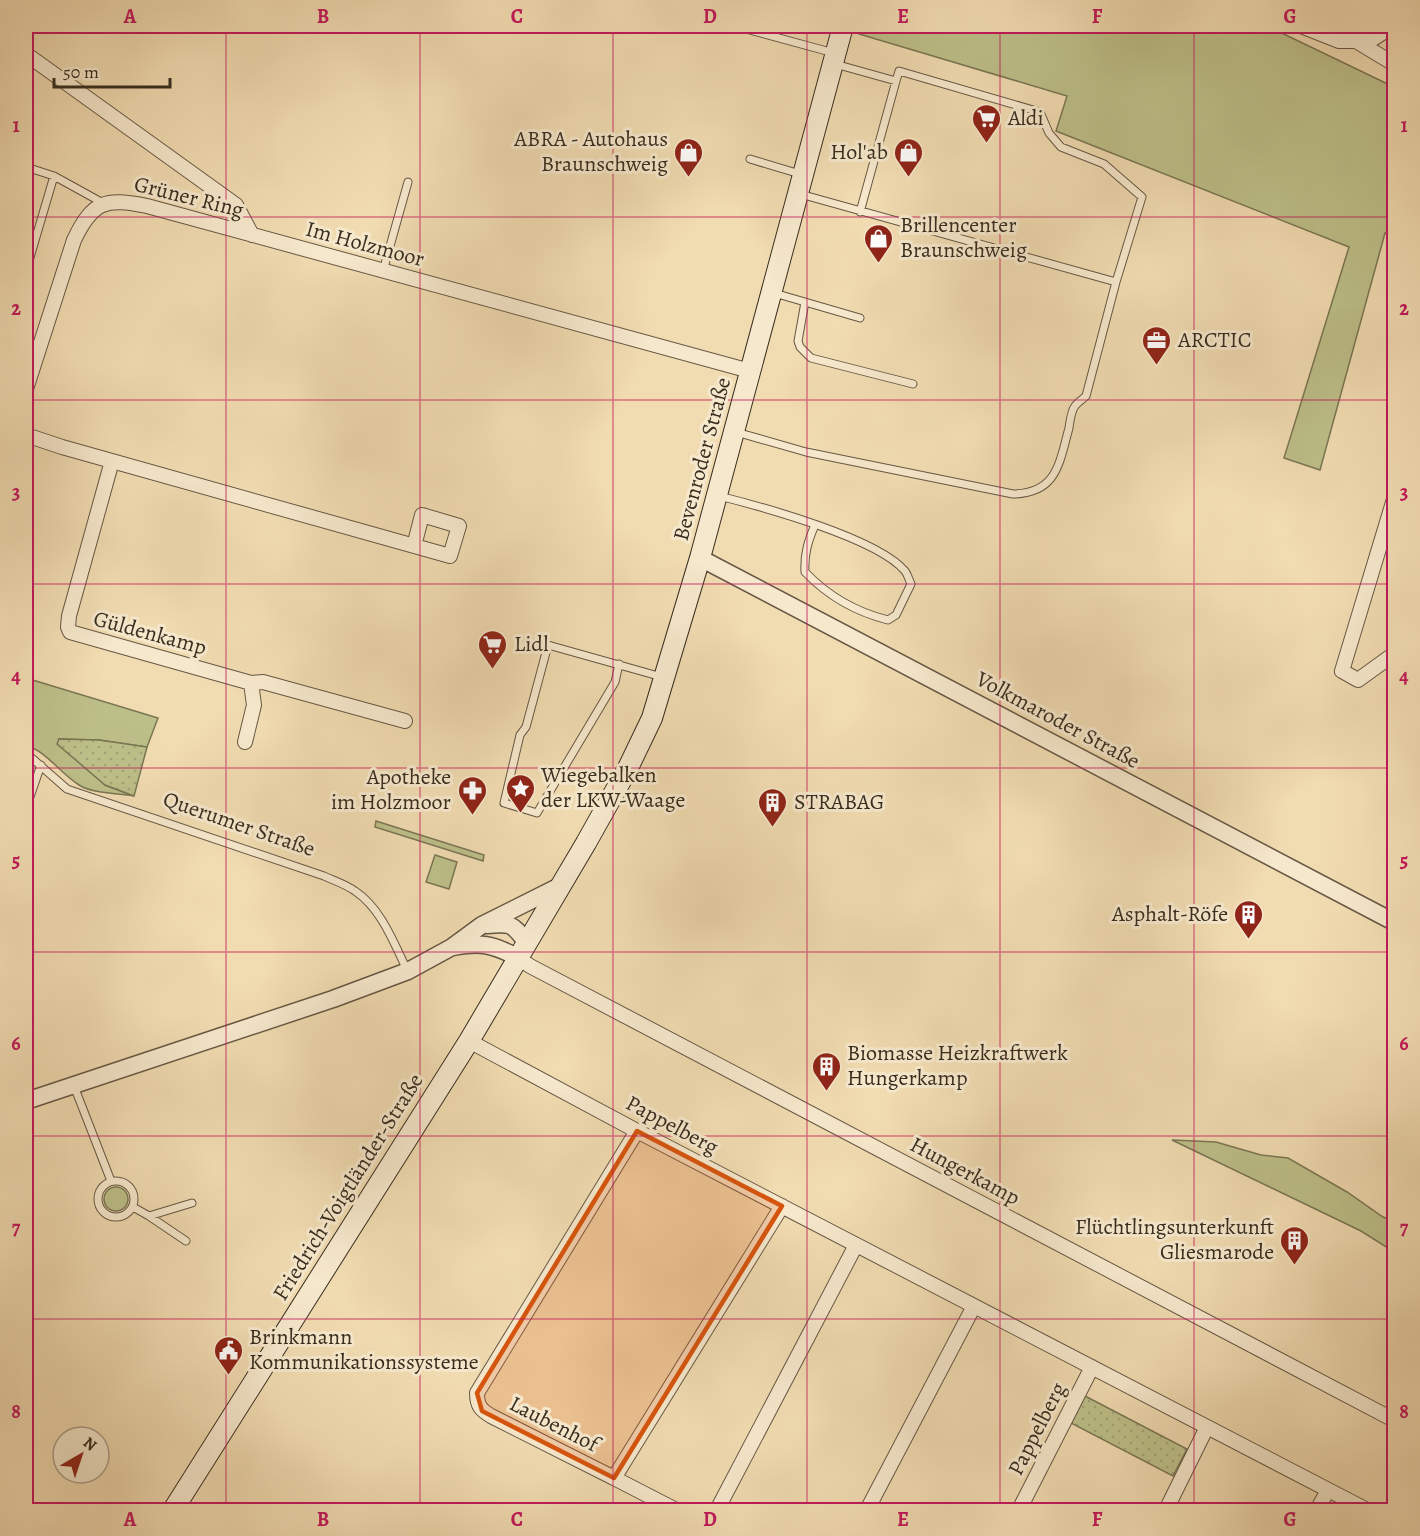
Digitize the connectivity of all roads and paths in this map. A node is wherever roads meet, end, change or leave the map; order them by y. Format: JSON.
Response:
{"nodes":[{"id":1,"x":735,"y":26,"type":"edge"},
{"id":2,"x":843,"y":26,"type":"edge"},
{"id":3,"x":1300,"y":26,"type":"edge"},
{"id":4,"x":1393,"y":26,"type":"edge"},
{"id":5,"x":1318,"y":29,"type":"edge"},
{"id":6,"x":1356,"y":41,"type":"junction"},
{"id":7,"x":26,"y":54,"type":"edge"},
{"id":8,"x":834,"y":58,"type":"junction"},
{"id":9,"x":1395,"y":64,"type":"edge"},
{"id":10,"x":896,"y":81,"type":"junction"},
{"id":11,"x":750,"y":159,"type":"dead end"},
{"id":12,"x":26,"y":167,"type":"edge"},
{"id":13,"x":54,"y":176,"type":"junction"},
{"id":14,"x":408,"y":182,"type":"dead end"},
{"id":15,"x":800,"y":184,"type":"junction"},
{"id":16,"x":103,"y":204,"type":"junction"},
{"id":17,"x":860,"y":212,"type":"junction"},
{"id":18,"x":252,"y":235,"type":"junction"},
{"id":19,"x":26,"y":271,"type":"edge"},
{"id":20,"x":383,"y":271,"type":"junction"},
{"id":21,"x":1116,"y":282,"type":"junction"},
{"id":22,"x":771,"y":292,"type":"junction"},
{"id":23,"x":806,"y":302,"type":"junction"},
{"id":24,"x":860,"y":318,"type":"dead end"},
{"id":25,"x":750,"y":371,"type":"junction"},
{"id":26,"x":913,"y":384,"type":"dead end"},
{"id":27,"x":26,"y":389,"type":"edge"},
{"id":28,"x":734,"y":432,"type":"junction"},
{"id":29,"x":26,"y":435,"type":"edge"},
{"id":30,"x":112,"y":461,"type":"junction"},
{"id":31,"x":717,"y":495,"type":"junction"},
{"id":32,"x":1395,"y":499,"type":"edge"},
{"id":33,"x":815,"y":525,"type":"junction"},
{"id":34,"x":414,"y":546,"type":"dead end"},
{"id":35,"x":700,"y":558,"type":"junction"},
{"id":36,"x":1395,"y":654,"type":"edge"},
{"id":37,"x":619,"y":664,"type":"junction"},
{"id":38,"x":664,"y":678,"type":"junction"},
{"id":39,"x":251,"y":683,"type":"junction"},
{"id":40,"x":405,"y":722,"type":"dead end"},
{"id":41,"x":245,"y":742,"type":"dead end"},
{"id":42,"x":26,"y":753,"type":"edge"},
{"id":43,"x":41,"y":765,"type":"junction"},
{"id":44,"x":26,"y":808,"type":"edge"},
{"id":45,"x":560,"y":886,"type":"junction"},
{"id":46,"x":1395,"y":922,"type":"edge"},
{"id":47,"x":482,"y":925,"type":"junction"},
{"id":48,"x":452,"y":947,"type":"junction"},
{"id":49,"x":522,"y":949,"type":"junction"},
{"id":50,"x":408,"y":971,"type":"junction"},
{"id":51,"x":469,"y":1041,"type":"junction"},
{"id":52,"x":74,"y":1085,"type":"junction"},
{"id":53,"x":26,"y":1101,"type":"edge"},
{"id":54,"x":637,"y":1131,"type":"junction"},
{"id":55,"x":111,"y":1181,"type":"junction"},
{"id":56,"x":192,"y":1203,"type":"dead end"},
{"id":57,"x":782,"y":1206,"type":"junction"},
{"id":58,"x":133,"y":1208,"type":"junction"},
{"id":59,"x":149,"y":1215,"type":"junction"},
{"id":60,"x":186,"y":1241,"type":"dead end"},
{"id":61,"x":856,"y":1245,"type":"junction"},
{"id":62,"x":974,"y":1306,"type":"junction"},
{"id":63,"x":1092,"y":1367,"type":"junction"},
{"id":64,"x":1395,"y":1420,"type":"edge"},
{"id":65,"x":1207,"y":1427,"type":"junction"},
{"id":66,"x":614,"y":1478,"type":"junction"},
{"id":67,"x":1328,"y":1490,"type":"junction"},
{"id":68,"x":173,"y":1510,"type":"edge"},
{"id":69,"x":676,"y":1510,"type":"edge"},
{"id":70,"x":717,"y":1510,"type":"edge"},
{"id":71,"x":867,"y":1510,"type":"edge"},
{"id":72,"x":1019,"y":1510,"type":"edge"},
{"id":73,"x":1166,"y":1510,"type":"edge"},
{"id":74,"x":1317,"y":1510,"type":"edge"},
{"id":75,"x":1367,"y":1510,"type":"edge"}],
"edges":[{"from":1,"to":8,"type":"lane"},
{"from":2,"to":8,"type":"main road","name":"Bevenroder Straße"},
{"from":3,"to":5,"type":"street"},
{"from":4,"to":6,"type":"street"},
{"from":5,"to":6,"type":"street"},
{"from":6,"to":9,"type":"street"},
{"from":7,"to":18,"type":"street"},
{"from":8,"to":10,"type":"lane"},
{"from":8,"to":15,"type":"main road","name":"Bevenroder Straße"},
{"from":10,"to":17,"type":"lane"},
{"from":10,"to":21,"type":"lane"},
{"from":11,"to":15,"type":"lane"},
{"from":12,"to":13,"type":"lane"},
{"from":13,"to":16,"type":"lane"},
{"from":13,"to":19,"type":"lane"},
{"from":14,"to":20,"type":"lane"},
{"from":15,"to":17,"type":"lane"},
{"from":15,"to":22,"type":"main road","name":"Bevenroder Straße"},
{"from":16,"to":18,"type":"street","name":"Grüner Ring"},
{"from":16,"to":27,"type":"street","name":"Grüner Ring"},
{"from":17,"to":21,"type":"lane"},
{"from":18,"to":20,"type":"street","name":"Im Holzmoor"},
{"from":20,"to":25,"type":"street","name":"Im Holzmoor"},
{"from":21,"to":28,"type":"lane"},
{"from":22,"to":23,"type":"lane"},
{"from":22,"to":25,"type":"main road","name":"Bevenroder Straße"},
{"from":23,"to":24,"type":"lane"},
{"from":23,"to":26,"type":"lane"},
{"from":25,"to":28,"type":"main road","name":"Bevenroder Straße"},
{"from":28,"to":31,"type":"main road","name":"Bevenroder Straße"},
{"from":29,"to":30,"type":"street"},
{"from":30,"to":34,"type":"street"},
{"from":30,"to":39,"type":"street","name":"Güldenkamp"},
{"from":31,"to":33,"type":"lane"},
{"from":31,"to":35,"type":"main road","name":"Bevenroder Straße"},
{"from":32,"to":36,"type":"street"},
{"from":33,"to":33,"type":"lane"},
{"from":35,"to":38,"type":"main road","name":"Bevenroder Straße"},
{"from":35,"to":46,"type":"street","name":"Volkmaroder Straße"},
{"from":37,"to":37,"type":"lane"},
{"from":37,"to":38,"type":"lane"},
{"from":38,"to":45,"type":"main road","name":"Bevenroder Straße"},
{"from":39,"to":40,"type":"street","name":"Güldenkamp"},
{"from":39,"to":41,"type":"street"},
{"from":42,"to":43,"type":"lane","name":"Querumer Straße"},
{"from":43,"to":44,"type":"lane"},
{"from":43,"to":50,"type":"lane","name":"Querumer Straße"},
{"from":45,"to":47,"type":"street"},
{"from":45,"to":49,"type":"main road","name":"Friedrich-Voigtländer-Straße"},
{"from":47,"to":48,"type":"street"},
{"from":47,"to":49,"type":"street"},
{"from":48,"to":49,"type":"street"},
{"from":48,"to":50,"type":"street"},
{"from":49,"to":51,"type":"main road","name":"Friedrich-Voigtländer-Straße"},
{"from":49,"to":64,"type":"street","name":"Hungerkamp"},
{"from":50,"to":52,"type":"street"},
{"from":51,"to":54,"type":"street","name":"Pappelberg"},
{"from":51,"to":68,"type":"main road","name":"Friedrich-Voigtländer-Straße"},
{"from":52,"to":53,"type":"street"},
{"from":52,"to":55,"type":"lane"},
{"from":54,"to":57,"type":"street","name":"Pappelberg"},
{"from":54,"to":66,"type":"street","name":"Laubenhof"},
{"from":55,"to":58,"type":"lane"},
{"from":55,"to":58,"type":"lane"},
{"from":56,"to":59,"type":"lane"},
{"from":57,"to":61,"type":"street","name":"Pappelberg"},
{"from":57,"to":66,"type":"street","name":"Laubenhof"},
{"from":58,"to":59,"type":"lane"},
{"from":59,"to":60,"type":"lane"},
{"from":61,"to":62,"type":"street","name":"Pappelberg"},
{"from":61,"to":70,"type":"street"},
{"from":62,"to":63,"type":"street","name":"Pappelberg"},
{"from":62,"to":71,"type":"street"},
{"from":63,"to":65,"type":"street","name":"Pappelberg"},
{"from":63,"to":72,"type":"street","name":"Pappelberg"},
{"from":65,"to":67,"type":"street","name":"Pappelberg"},
{"from":65,"to":73,"type":"street"},
{"from":66,"to":69,"type":"street"},
{"from":67,"to":74,"type":"street"},
{"from":67,"to":75,"type":"street","name":"Pappelberg"}]}
